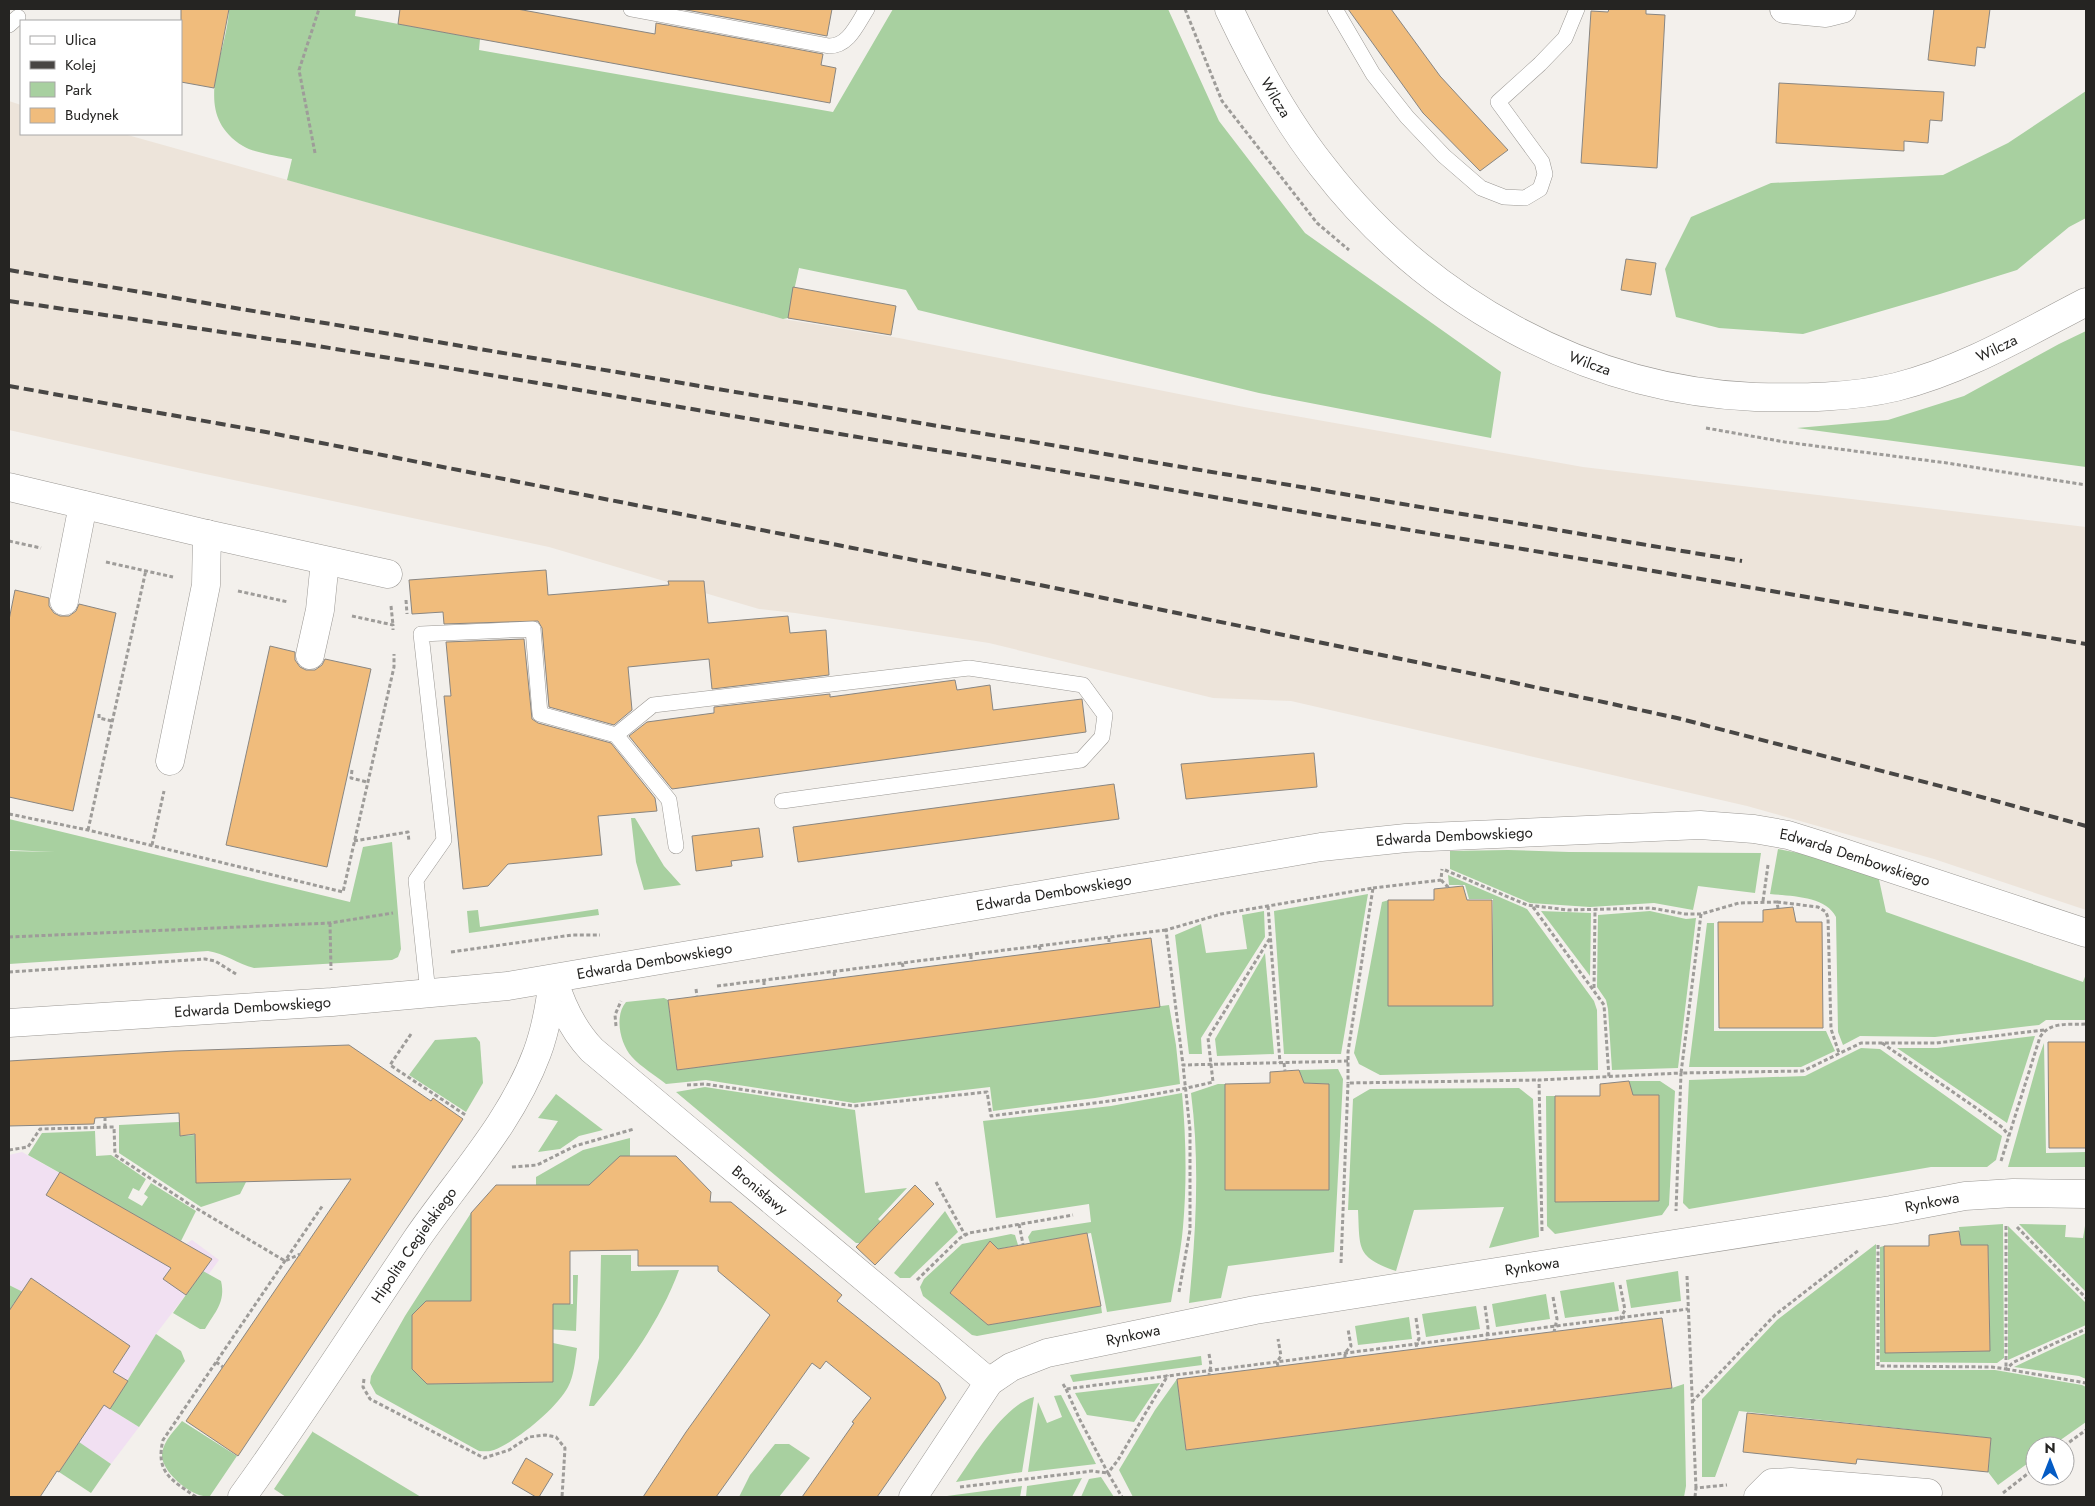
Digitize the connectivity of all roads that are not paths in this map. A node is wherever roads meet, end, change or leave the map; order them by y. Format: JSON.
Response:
{"nodes":[{"id":1,"x":631,"y":9,"type":"edge"},
{"id":2,"x":867,"y":9,"type":"edge"},
{"id":3,"x":1229,"y":9,"type":"edge"},
{"id":4,"x":1335,"y":9,"type":"edge"},
{"id":5,"x":1577,"y":9,"type":"edge"},
{"id":6,"x":1784,"y":9,"type":"edge"},
{"id":7,"x":1842,"y":9,"type":"edge"},
{"id":8,"x":2086,"y":302,"type":"edge"},
{"id":9,"x":9,"y":487,"type":"edge"},
{"id":10,"x":83,"y":505,"type":"junction"},
{"id":11,"x":207,"y":534,"type":"junction"},
{"id":12,"x":325,"y":561,"type":"junction"},
{"id":13,"x":388,"y":574,"type":"dead end"},
{"id":14,"x":64,"y":601,"type":"dead end"},
{"id":15,"x":310,"y":655,"type":"dead end"},
{"id":16,"x":616,"y":735,"type":"junction"},
{"id":17,"x":170,"y":761,"type":"road end"},
{"id":18,"x":782,"y":802,"type":"dead end"},
{"id":19,"x":676,"y":846,"type":"dead end"},
{"id":20,"x":2086,"y":933,"type":"edge"},
{"id":21,"x":553,"y":979,"type":"junction"},
{"id":22,"x":428,"y":993,"type":"junction"},
{"id":23,"x":9,"y":1023,"type":"edge"},
{"id":24,"x":2086,"y":1194,"type":"edge"},
{"id":25,"x":989,"y":1382,"type":"junction"},
{"id":26,"x":1758,"y":1496,"type":"edge"},
{"id":27,"x":242,"y":1497,"type":"edge"},
{"id":28,"x":913,"y":1497,"type":"edge"},
{"id":29,"x":1924,"y":1497,"type":"edge"}],
"edges":[{"from":1,"to":2,"type":"lane"},
{"from":3,"to":8,"type":"street","name":"Wilcza"},
{"from":4,"to":5,"type":"lane"},
{"from":6,"to":7,"type":"street"},
{"from":9,"to":10,"type":"street"},
{"from":10,"to":11,"type":"street"},
{"from":10,"to":14,"type":"street"},
{"from":11,"to":12,"type":"street"},
{"from":11,"to":17,"type":"street"},
{"from":12,"to":13,"type":"street"},
{"from":12,"to":15,"type":"street"},
{"from":16,"to":18,"type":"lane"},
{"from":16,"to":19,"type":"lane"},
{"from":16,"to":22,"type":"lane"},
{"from":20,"to":21,"type":"street","name":"Edwarda Dembowskiego"},
{"from":21,"to":22,"type":"street","name":"Edwarda Dembowskiego"},
{"from":21,"to":25,"type":"street","name":"Bronisławy"},
{"from":21,"to":27,"type":"street","name":"Hipolita Cegielskiego"},
{"from":22,"to":23,"type":"street","name":"Edwarda Dembowskiego"},
{"from":24,"to":25,"type":"street","name":"Rynkowa"},
{"from":25,"to":28,"type":"street"},
{"from":26,"to":29,"type":"street"}]}
